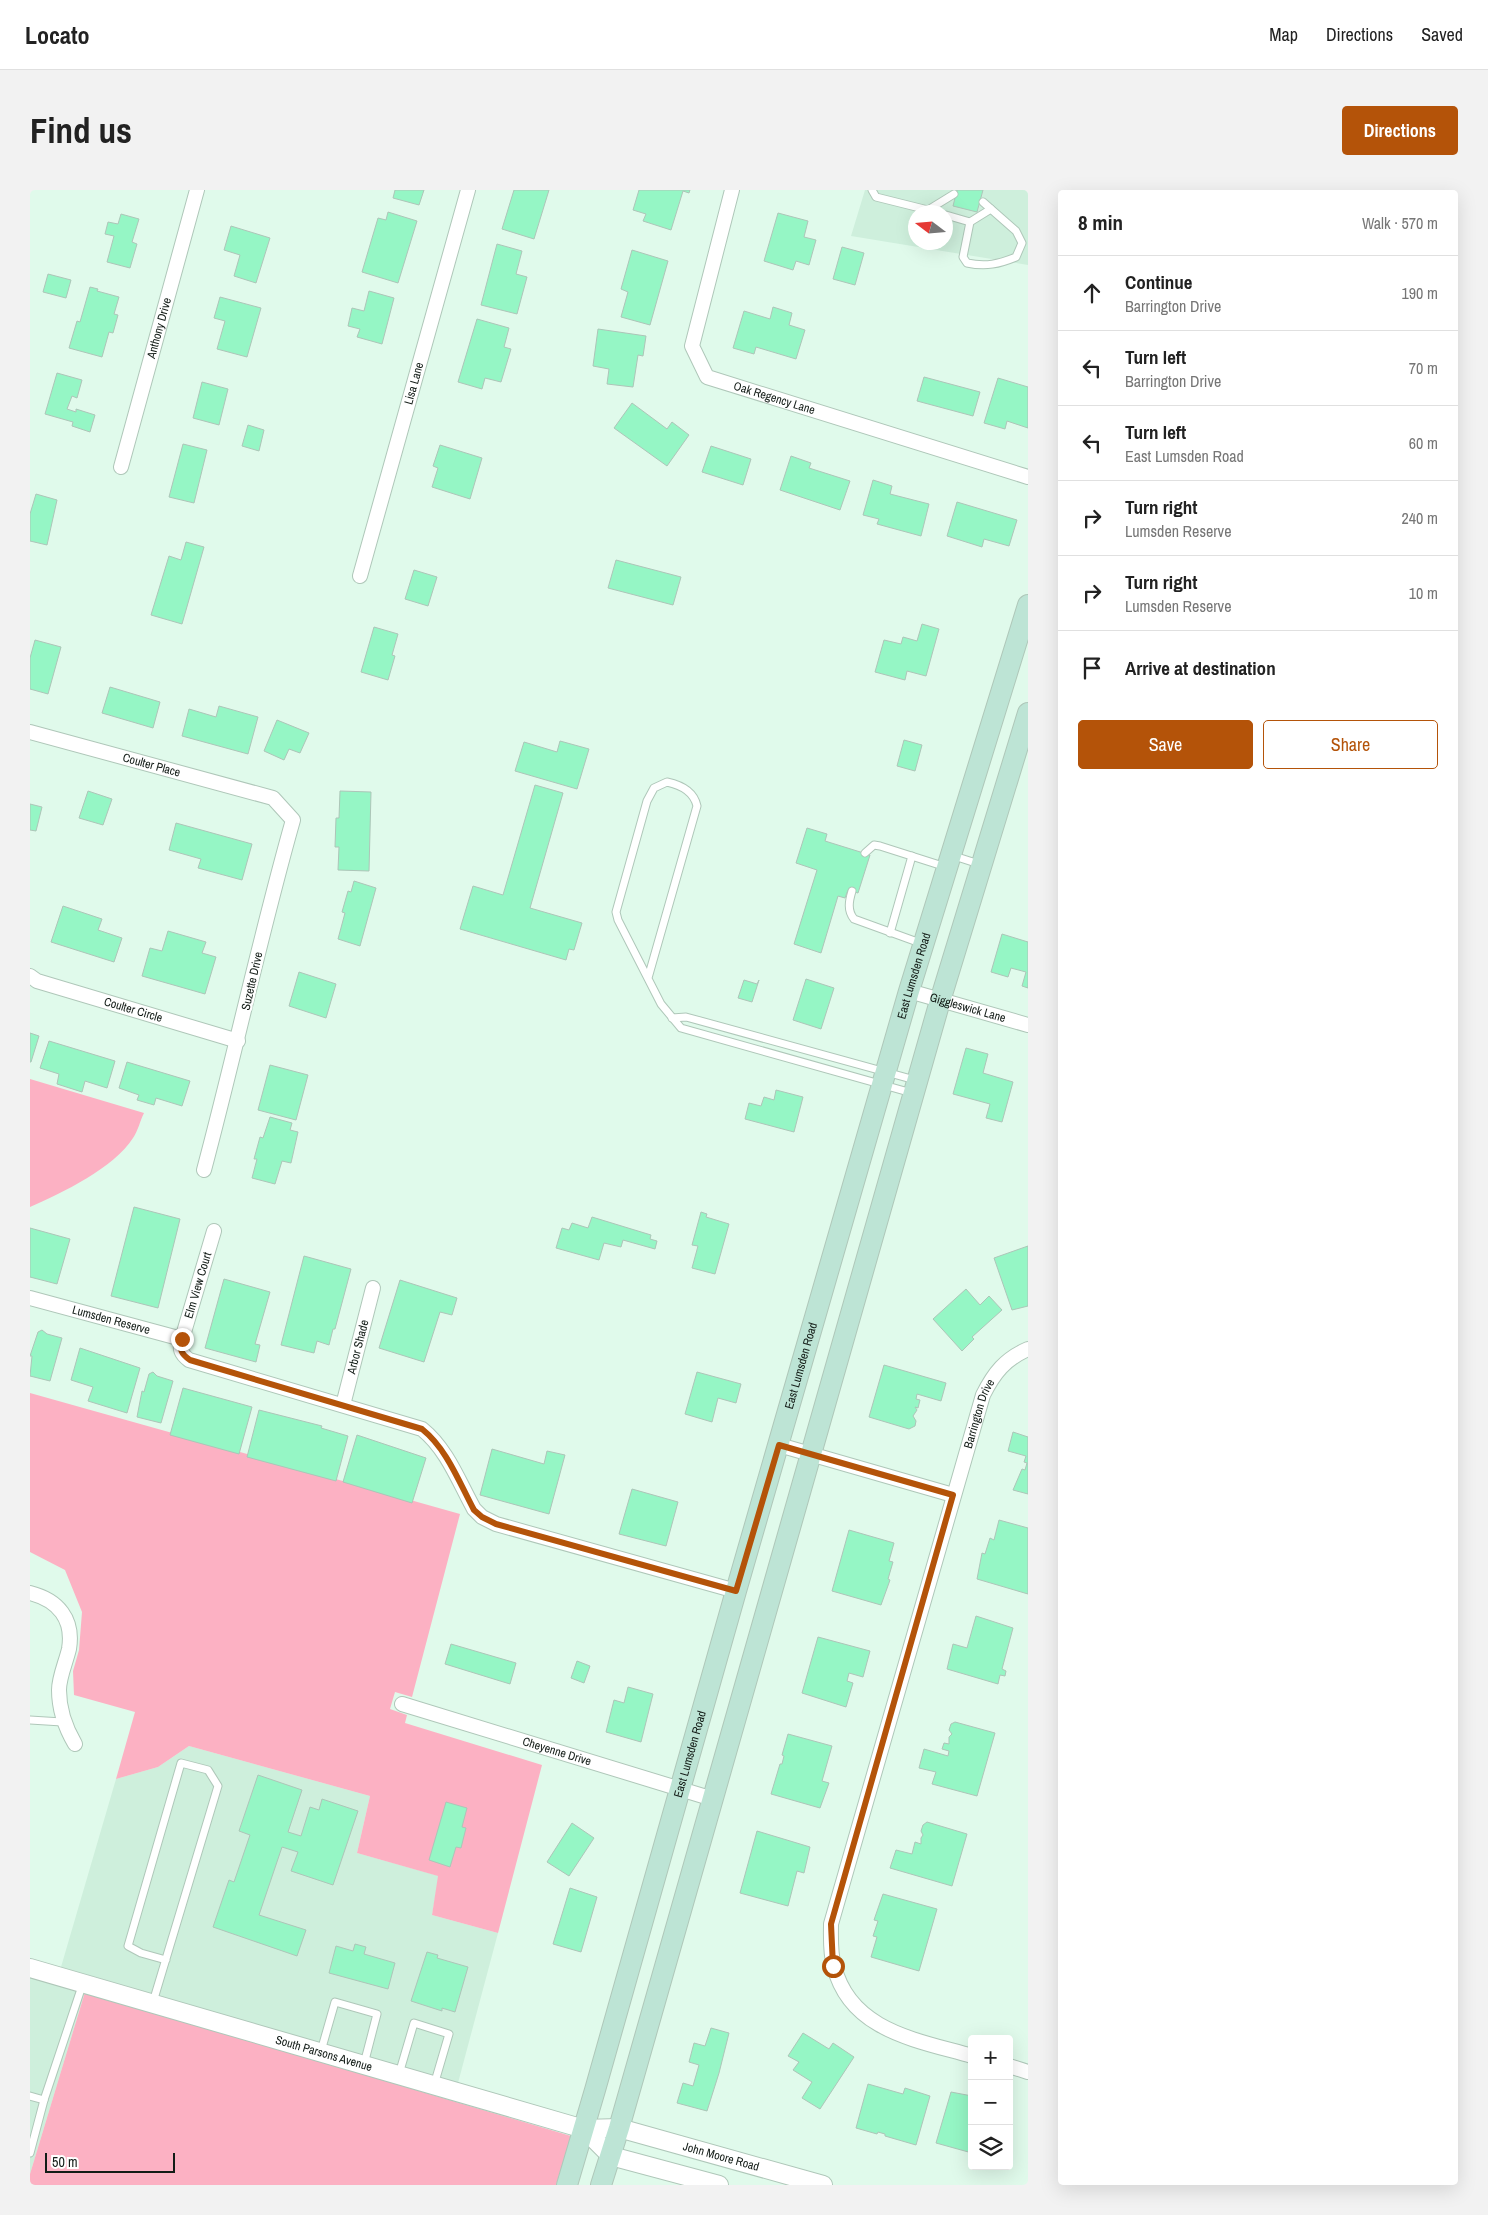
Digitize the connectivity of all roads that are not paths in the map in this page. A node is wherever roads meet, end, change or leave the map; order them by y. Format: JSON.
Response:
{"nodes":[{"id":1,"x":197,"y":190,"type":"edge"},
{"id":2,"x":468,"y":190,"type":"edge"},
{"id":3,"x":732,"y":190,"type":"edge"},
{"id":4,"x":872,"y":190,"type":"edge"},
{"id":5,"x":954,"y":194,"type":"dead end"},
{"id":6,"x":983,"y":202,"type":"dead end"},
{"id":7,"x":908,"y":205,"type":"edge"},
{"id":8,"x":936,"y":205,"type":"edge"},
{"id":9,"x":990,"y":209,"type":"junction"},
{"id":10,"x":953,"y":217,"type":"edge"},
{"id":11,"x":970,"y":222,"type":"junction"},
{"id":12,"x":1019,"y":250,"type":"junction"},
{"id":13,"x":1028,"y":252,"type":"edge"},
{"id":14,"x":121,"y":467,"type":"dead end"},
{"id":15,"x":1028,"y":476,"type":"edge"},
{"id":16,"x":360,"y":576,"type":"dead end"},
{"id":17,"x":1028,"y":605,"type":"edge"},
{"id":18,"x":1028,"y":713,"type":"edge"},
{"id":19,"x":30,"y":732,"type":"edge"},
{"id":20,"x":273,"y":798,"type":"joint"},
{"id":21,"x":865,"y":853,"type":"dead end"},
{"id":22,"x":912,"y":856,"type":"junction"},
{"id":23,"x":948,"y":861,"type":"junction"},
{"id":24,"x":982,"y":864,"type":"junction"},
{"id":25,"x":852,"y":891,"type":"dead end"},
{"id":26,"x":890,"y":933,"type":"junction"},
{"id":27,"x":923,"y":944,"type":"junction"},
{"id":28,"x":30,"y":976,"type":"edge"},
{"id":29,"x":648,"y":978,"type":"junction"},
{"id":30,"x":909,"y":991,"type":"junction"},
{"id":31,"x":940,"y":1001,"type":"junction"},
{"id":32,"x":672,"y":1018,"type":"junction"},
{"id":33,"x":1028,"y":1025,"type":"edge"},
{"id":34,"x":238,"y":1041,"type":"junction"},
{"id":35,"x":884,"y":1078,"type":"junction"},
{"id":36,"x":916,"y":1087,"type":"junction"},
{"id":37,"x":204,"y":1170,"type":"dead end"},
{"id":38,"x":214,"y":1231,"type":"dead end"},
{"id":39,"x":373,"y":1288,"type":"dead end"},
{"id":40,"x":30,"y":1298,"type":"edge"},
{"id":41,"x":182,"y":1339,"type":"junction"},
{"id":42,"x":1028,"y":1349,"type":"edge"},
{"id":43,"x":343,"y":1405,"type":"junction"},
{"id":44,"x":779,"y":1445,"type":"junction"},
{"id":45,"x":811,"y":1454,"type":"junction"},
{"id":46,"x":953,"y":1495,"type":"junction"},
{"id":47,"x":736,"y":1591,"type":"junction"},
{"id":48,"x":30,"y":1593,"type":"edge"},
{"id":49,"x":402,"y":1704,"type":"dead end"},
{"id":50,"x":30,"y":1720,"type":"edge"},
{"id":51,"x":62,"y":1722,"type":"junction"},
{"id":52,"x":75,"y":1744,"type":"dead end"},
{"id":53,"x":681,"y":1789,"type":"junction"},
{"id":54,"x":713,"y":1799,"type":"junction"},
{"id":55,"x":166,"y":1960,"type":"junction"},
{"id":56,"x":30,"y":1968,"type":"edge"},
{"id":57,"x":83,"y":1983,"type":"junction"},
{"id":58,"x":153,"y":2003,"type":"junction"},
{"id":59,"x":321,"y":2051,"type":"junction"},
{"id":60,"x":968,"y":2055,"type":"edge"},
{"id":61,"x":364,"y":2064,"type":"junction"},
{"id":62,"x":1013,"y":2067,"type":"edge"},
{"id":63,"x":1028,"y":2072,"type":"edge"},
{"id":64,"x":399,"y":2075,"type":"junction"},
{"id":65,"x":434,"y":2085,"type":"junction"},
{"id":66,"x":30,"y":2096,"type":"edge"},
{"id":67,"x":44,"y":2100,"type":"junction"},
{"id":68,"x":620,"y":2128,"type":"junction"},
{"id":69,"x":584,"y":2129,"type":"junction"},
{"id":70,"x":30,"y":2153,"type":"edge"},
{"id":71,"x":611,"y":2156,"type":"junction"},
{"id":72,"x":567,"y":2185,"type":"edge"},
{"id":73,"x":602,"y":2185,"type":"edge"},
{"id":74,"x":719,"y":2185,"type":"edge"},
{"id":75,"x":822,"y":2185,"type":"edge"}],
"edges":[{"from":1,"to":14,"type":"street","name":"Anthony Drive"},
{"from":2,"to":16,"type":"street","name":"Lisa Lane"},
{"from":3,"to":15,"type":"street","name":"Oak Regency Lane"},
{"from":4,"to":7,"type":"lane"},
{"from":5,"to":8,"type":"lane"},
{"from":6,"to":9,"type":"lane"},
{"from":9,"to":11,"type":"lane"},
{"from":9,"to":12,"type":"lane"},
{"from":10,"to":11,"type":"lane"},
{"from":11,"to":12,"type":"lane"},
{"from":12,"to":13,"type":"lane"},
{"from":17,"to":23,"type":"main road","name":"East Lumsden Road"},
{"from":18,"to":24,"type":"main road"},
{"from":19,"to":20,"type":"street","name":"Coulter Place"},
{"from":20,"to":34,"type":"street","name":"Suzette Drive"},
{"from":21,"to":22,"type":"lane"},
{"from":22,"to":23,"type":"lane"},
{"from":22,"to":26,"type":"lane"},
{"from":23,"to":24,"type":"lane"},
{"from":23,"to":27,"type":"main road","name":"East Lumsden Road"},
{"from":24,"to":31,"type":"main road"},
{"from":25,"to":26,"type":"lane"},
{"from":26,"to":27,"type":"lane"},
{"from":27,"to":30,"type":"main road","name":"East Lumsden Road"},
{"from":28,"to":34,"type":"street","name":"Coulter Circle"},
{"from":29,"to":29,"type":"lane"},
{"from":29,"to":32,"type":"lane"},
{"from":30,"to":31,"type":"street","name":"Giggleswick Lane"},
{"from":30,"to":35,"type":"main road","name":"East Lumsden Road"},
{"from":31,"to":33,"type":"street","name":"Giggleswick Lane"},
{"from":31,"to":36,"type":"main road"},
{"from":32,"to":35,"type":"lane"},
{"from":32,"to":35,"type":"lane"},
{"from":34,"to":37,"type":"street","name":"Suzette Drive"},
{"from":35,"to":36,"type":"lane"},
{"from":35,"to":36,"type":"lane"},
{"from":35,"to":44,"type":"main road","name":"East Lumsden Road"},
{"from":36,"to":45,"type":"main road"},
{"from":38,"to":41,"type":"street","name":"Elm View Court"},
{"from":39,"to":43,"type":"street","name":"Arbor Shade"},
{"from":40,"to":41,"type":"street","name":"Lumsden Reserve"},
{"from":41,"to":43,"type":"street"},
{"from":42,"to":46,"type":"street","name":"Barrington Drive"},
{"from":43,"to":47,"type":"street"},
{"from":44,"to":45,"type":"street"},
{"from":44,"to":47,"type":"main road","name":"East Lumsden Road"},
{"from":45,"to":46,"type":"street"},
{"from":45,"to":54,"type":"main road"},
{"from":46,"to":60,"type":"street","name":"Barrington Drive"},
{"from":47,"to":53,"type":"main road","name":"East Lumsden Road"},
{"from":48,"to":51,"type":"street"},
{"from":49,"to":53,"type":"street","name":"Cheyenne Drive"},
{"from":50,"to":51,"type":"lane"},
{"from":51,"to":52,"type":"street"},
{"from":53,"to":54,"type":"street","name":"Cheyenne Drive"},
{"from":53,"to":69,"type":"main road","name":"East Lumsden Road"},
{"from":54,"to":68,"type":"main road"},
{"from":55,"to":55,"type":"lane"},
{"from":55,"to":58,"type":"lane"},
{"from":56,"to":57,"type":"street","name":"South Parsons Avenue"},
{"from":57,"to":58,"type":"street","name":"South Parsons Avenue"},
{"from":57,"to":67,"type":"lane"},
{"from":58,"to":59,"type":"street","name":"South Parsons Avenue"},
{"from":59,"to":61,"type":"street","name":"South Parsons Avenue"},
{"from":59,"to":61,"type":"lane"},
{"from":61,"to":64,"type":"street","name":"South Parsons Avenue"},
{"from":62,"to":63,"type":"street"},
{"from":64,"to":65,"type":"street","name":"South Parsons Avenue"},
{"from":64,"to":65,"type":"lane"},
{"from":65,"to":69,"type":"street","name":"South Parsons Avenue"},
{"from":66,"to":67,"type":"lane"},
{"from":67,"to":70,"type":"lane"},
{"from":68,"to":69,"type":"street","name":"South Parsons Avenue"},
{"from":68,"to":71,"type":"main road"},
{"from":68,"to":75,"type":"street","name":"John Moore Road"},
{"from":69,"to":71,"type":"street"},
{"from":69,"to":72,"type":"main road","name":"East Lumsden Road"},
{"from":71,"to":73,"type":"main road"},
{"from":71,"to":74,"type":"street"}]}
